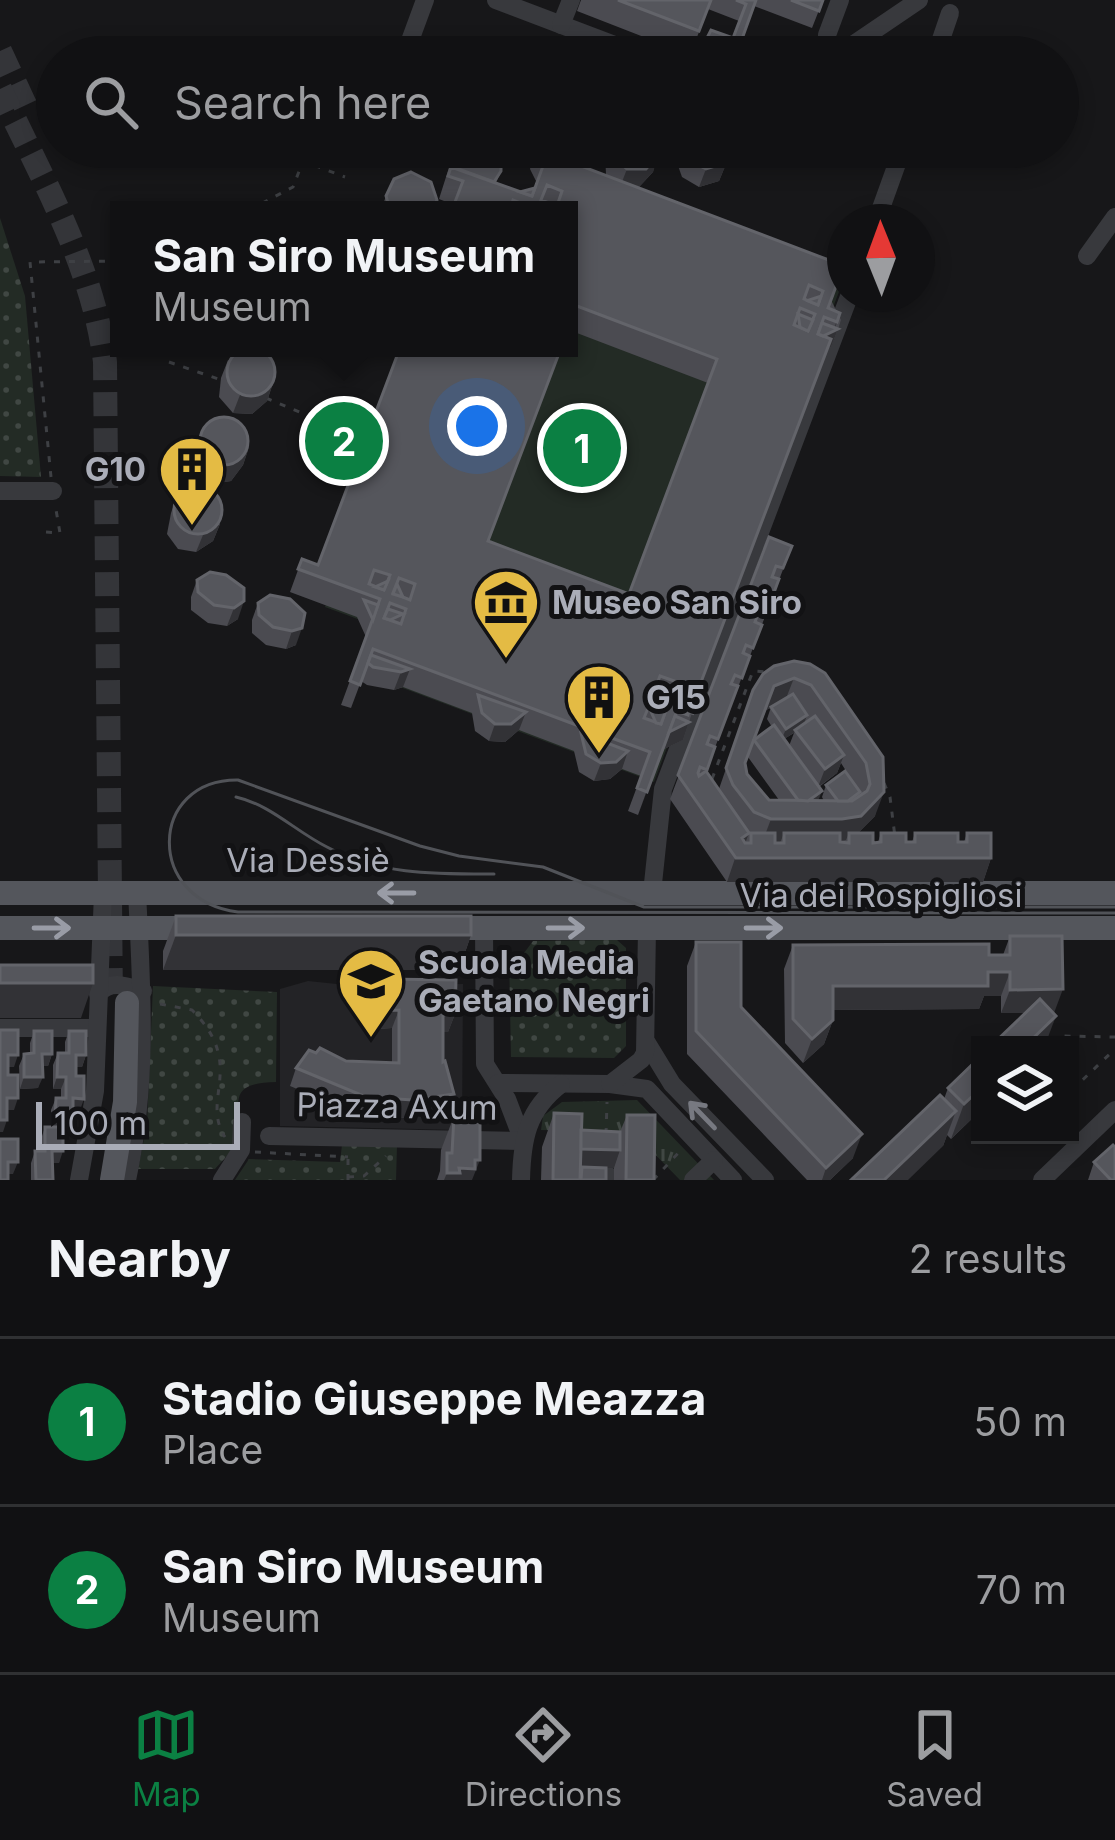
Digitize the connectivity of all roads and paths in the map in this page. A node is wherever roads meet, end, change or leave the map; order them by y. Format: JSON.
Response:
{"nodes":[{"id":1,"x":425,"y":0,"type":"edge"},
{"id":2,"x":496,"y":0,"type":"edge"},
{"id":3,"x":571,"y":0,"type":"edge"},
{"id":4,"x":840,"y":0,"type":"edge"},
{"id":5,"x":918,"y":0,"type":"edge"},
{"id":6,"x":950,"y":13,"type":"dead end"},
{"id":7,"x":561,"y":25,"type":"junction"},
{"id":8,"x":412,"y":36,"type":"edge"},
{"id":9,"x":590,"y":36,"type":"edge"},
{"id":10,"x":828,"y":36,"type":"edge"},
{"id":11,"x":864,"y":36,"type":"edge"},
{"id":12,"x":942,"y":36,"type":"edge"},
{"id":13,"x":300,"y":168,"type":"edge"},
{"id":14,"x":321,"y":168,"type":"edge"},
{"id":15,"x":895,"y":168,"type":"edge"},
{"id":16,"x":345,"y":177,"type":"dead end"},
{"id":17,"x":267,"y":201,"type":"edge"},
{"id":18,"x":882,"y":204,"type":"edge"},
{"id":19,"x":1115,"y":217,"type":"edge"},
{"id":20,"x":1087,"y":256,"type":"dead end"},
{"id":21,"x":110,"y":261,"type":"edge"},
{"id":22,"x":843,"y":312,"type":"edge"},
{"id":23,"x":169,"y":362,"type":"dead end"},
{"id":24,"x":238,"y":386,"type":"edge"},
{"id":25,"x":256,"y":394,"type":"edge"},
{"id":26,"x":335,"y":428,"type":"edge"},
{"id":27,"x":0,"y":491,"type":"edge"},
{"id":28,"x":53,"y":491,"type":"junction"},
{"id":29,"x":46,"y":532,"type":"dead end"},
{"id":30,"x":777,"y":674,"type":"edge"},
{"id":31,"x":882,"y":779,"type":"edge"},
{"id":32,"x":707,"y":794,"type":"edge"},
{"id":33,"x":896,"y":839,"type":"edge"},
{"id":34,"x":0,"y":893,"type":"edge"},
{"id":35,"x":103,"y":893,"type":"junction"},
{"id":36,"x":137,"y":893,"type":"junction"},
{"id":37,"x":513,"y":893,"type":"junction"},
{"id":38,"x":652,"y":893,"type":"junction"},
{"id":39,"x":1115,"y":893,"type":"edge"},
{"id":40,"x":0,"y":928,"type":"edge"},
{"id":41,"x":103,"y":928,"type":"junction"},
{"id":42,"x":139,"y":928,"type":"junction"},
{"id":43,"x":227,"y":928,"type":"edge"},
{"id":44,"x":419,"y":928,"type":"edge"},
{"id":45,"x":484,"y":928,"type":"junction"},
{"id":46,"x":647,"y":928,"type":"junction"},
{"id":47,"x":1115,"y":928,"type":"edge"},
{"id":48,"x":125,"y":999,"type":"junction"},
{"id":49,"x":0,"y":1028,"type":"edge"},
{"id":50,"x":97,"y":1028,"type":"junction"},
{"id":51,"x":1079,"y":1036,"type":"edge"},
{"id":52,"x":1115,"y":1037,"type":"edge"},
{"id":53,"x":647,"y":1043,"type":"junction"},
{"id":54,"x":1115,"y":1049,"type":"edge"},
{"id":55,"x":498,"y":1083,"type":"junction"},
{"id":56,"x":1079,"y":1083,"type":"edge"},
{"id":57,"x":561,"y":1084,"type":"junction"},
{"id":58,"x":608,"y":1091,"type":"junction"},
{"id":59,"x":1115,"y":1110,"type":"edge"},
{"id":60,"x":242,"y":1122,"type":"dead end"},
{"id":61,"x":260,"y":1139,"type":"joint"},
{"id":62,"x":406,"y":1139,"type":"junction"},
{"id":63,"x":523,"y":1141,"type":"junction"},
{"id":64,"x":229,"y":1142,"type":"dead end"},
{"id":65,"x":606,"y":1142,"type":"edge"},
{"id":66,"x":688,"y":1144,"type":"dead end"},
{"id":67,"x":348,"y":1148,"type":"junction"},
{"id":68,"x":714,"y":1160,"type":"junction"},
{"id":69,"x":348,"y":1178,"type":"edge"},
{"id":70,"x":1044,"y":1179,"type":"edge"},
{"id":71,"x":79,"y":1180,"type":"edge"},
{"id":72,"x":96,"y":1180,"type":"edge"},
{"id":73,"x":112,"y":1180,"type":"edge"},
{"id":74,"x":127,"y":1180,"type":"edge"},
{"id":75,"x":222,"y":1180,"type":"edge"},
{"id":76,"x":521,"y":1180,"type":"edge"},
{"id":77,"x":653,"y":1180,"type":"edge"},
{"id":78,"x":692,"y":1180,"type":"edge"},
{"id":79,"x":733,"y":1180,"type":"edge"},
{"id":80,"x":765,"y":1180,"type":"edge"}],
"edges":[{"from":1,"to":8,"type":"street"},
{"from":2,"to":7,"type":"street"},
{"from":3,"to":7,"type":"street"},
{"from":4,"to":10,"type":"street"},
{"from":5,"to":11,"type":"street"},
{"from":6,"to":12,"type":"street"},
{"from":7,"to":9,"type":"street"},
{"from":13,"to":17,"type":"path"},
{"from":14,"to":16,"type":"path"},
{"from":15,"to":18,"type":"street"},
{"from":19,"to":20,"type":"street"},
{"from":21,"to":28,"type":"path"},
{"from":22,"to":38,"type":"street"},
{"from":23,"to":24,"type":"path"},
{"from":25,"to":26,"type":"path"},
{"from":27,"to":28,"type":"street"},
{"from":28,"to":29,"type":"path"},
{"from":30,"to":32,"type":"path"},
{"from":31,"to":33,"type":"path"},
{"from":34,"to":35,"type":"main road","name":"Via Dessiè"},
{"from":35,"to":36,"type":"main road","name":"Via Dessiè"},
{"from":35,"to":41,"type":"street"},
{"from":37,"to":36,"type":"main road","name":"Via Dessiè","one_way":true},
{"from":36,"to":42,"type":"street"},
{"from":37,"to":38,"type":"main road"},
{"from":37,"to":45,"type":"main road"},
{"from":38,"to":39,"type":"main road","name":"Via dei Rospigliosi"},
{"from":38,"to":46,"type":"main road"},
{"from":40,"to":41,"type":"main road","name":"Via Dessiè","one_way":true},
{"from":41,"to":42,"type":"main road","name":"Via Dessiè"},
{"from":41,"to":48,"type":"street"},
{"from":42,"to":43,"type":"main road","name":"Via Dessiè"},
{"from":42,"to":48,"type":"street"},
{"from":44,"to":45,"type":"main road"},
{"from":45,"to":46,"type":"main road","one_way":true},
{"from":45,"to":55,"type":"street","name":"Piazza Axum"},
{"from":46,"to":47,"type":"main road","name":"Via dei Rospigliosi","one_way":true},
{"from":46,"to":53,"type":"street"},
{"from":48,"to":50,"type":"street"},
{"from":48,"to":64,"type":"path"},
{"from":48,"to":72,"type":"main road"},
{"from":48,"to":73,"type":"main road"},
{"from":48,"to":74,"type":"street"},
{"from":49,"to":50,"type":"street"},
{"from":50,"to":71,"type":"street"},
{"from":51,"to":52,"type":"path"},
{"from":53,"to":58,"type":"street"},
{"from":80,"to":53,"type":"street","one_way":true},
{"from":54,"to":56,"type":"path"},
{"from":55,"to":57,"type":"street","name":"Piazza Axum"},
{"from":55,"to":63,"type":"street","name":"Piazza Axum"},
{"from":57,"to":58,"type":"street","name":"Piazza Axum"},
{"from":57,"to":63,"type":"street","name":"Piazza Axum"},
{"from":58,"to":65,"type":"path"},
{"from":58,"to":68,"type":"street"},
{"from":59,"to":70,"type":"street"},
{"from":60,"to":75,"type":"street"},
{"from":61,"to":67,"type":"street","name":"Piazza Axum"},
{"from":61,"to":67,"type":"path"},
{"from":62,"to":63,"type":"street","name":"Piazza Axum"},
{"from":62,"to":67,"type":"street","name":"Piazza Axum"},
{"from":62,"to":69,"type":"path"},
{"from":63,"to":76,"type":"street"},
{"from":66,"to":77,"type":"path"},
{"from":67,"to":69,"type":"path"},
{"from":68,"to":78,"type":"street"},
{"from":68,"to":79,"type":"street"}]}
